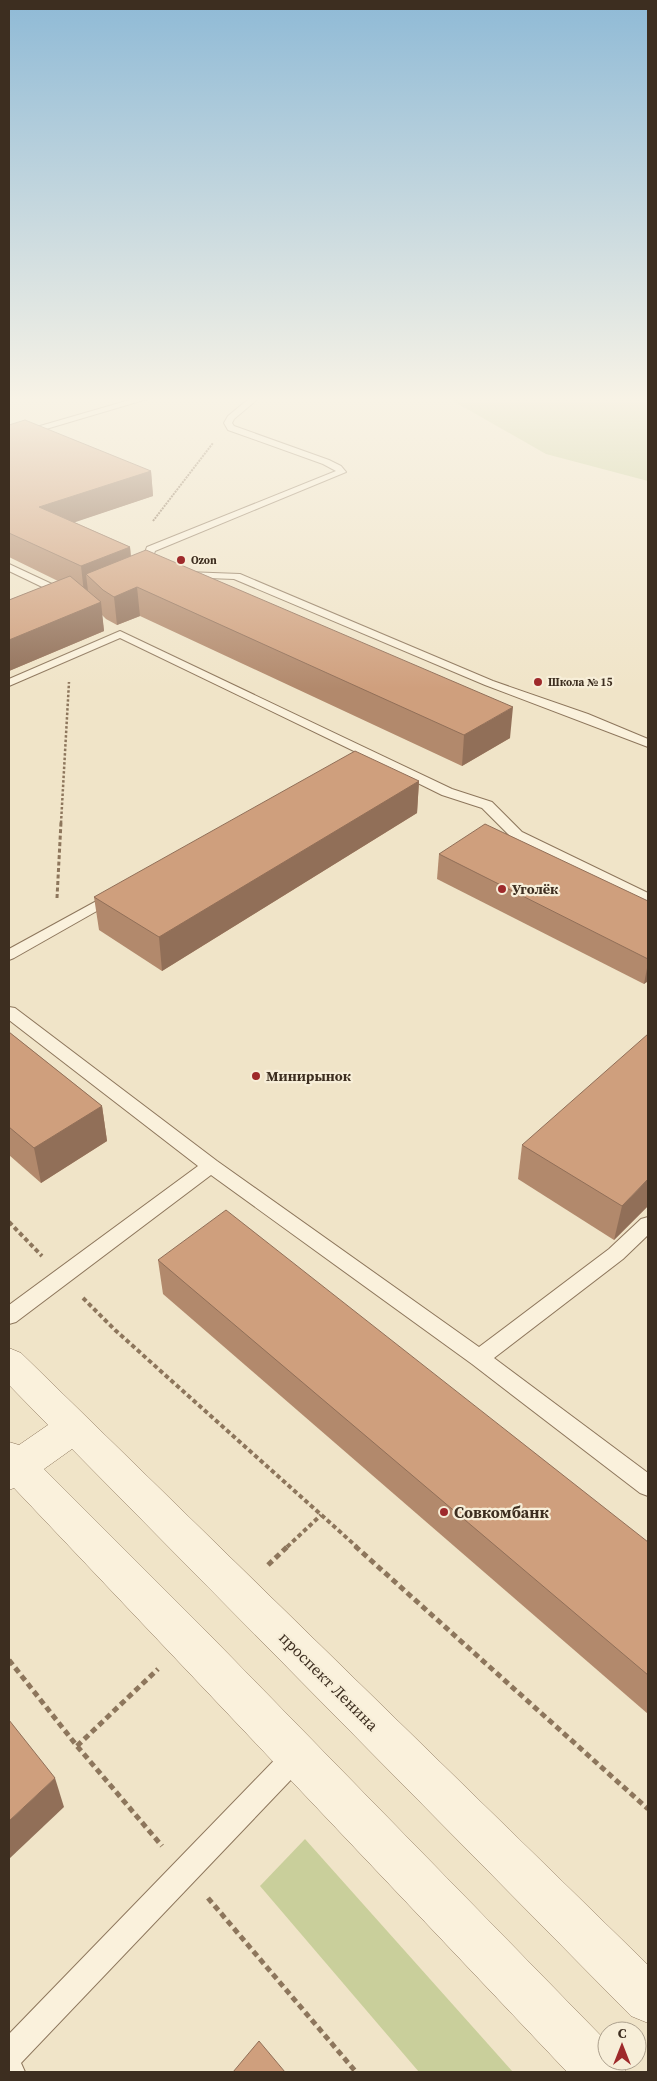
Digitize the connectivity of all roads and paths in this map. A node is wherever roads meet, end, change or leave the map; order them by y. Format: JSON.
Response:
{"nodes":[{"id":1,"x":173,"y":494,"type":"edge"},
{"id":2,"x":287,"y":494,"type":"edge"},
{"id":3,"x":150,"y":549,"type":"junction"},
{"id":4,"x":9,"y":567,"type":"edge"},
{"id":5,"x":71,"y":597,"type":"edge"},
{"id":6,"x":107,"y":626,"type":"edge"},
{"id":7,"x":120,"y":634,"type":"junction"},
{"id":8,"x":71,"y":656,"type":"junction"},
{"id":9,"x":9,"y":683,"type":"edge"},
{"id":10,"x":648,"y":744,"type":"edge"},
{"id":11,"x":365,"y":752,"type":"junction"},
{"id":12,"x":331,"y":772,"type":"edge"},
{"id":13,"x":124,"y":890,"type":"edge"},
{"id":14,"x":648,"y":898,"type":"edge"},
{"id":15,"x":56,"y":929,"type":"junction"},
{"id":16,"x":9,"y":956,"type":"edge"},
{"id":17,"x":9,"y":1012,"type":"edge"},
{"id":18,"x":210,"y":1166,"type":"junction"},
{"id":19,"x":9,"y":1222,"type":"edge"},
{"id":20,"x":648,"y":1224,"type":"edge"},
{"id":21,"x":62,"y":1277,"type":"junction"},
{"id":22,"x":9,"y":1316,"type":"edge"},
{"id":23,"x":479,"y":1358,"type":"junction"},
{"id":24,"x":9,"y":1363,"type":"edge"},
{"id":25,"x":73,"y":1428,"type":"junction"},
{"id":26,"x":12,"y":1466,"type":"edge"},
{"id":27,"x":648,"y":1486,"type":"edge"},
{"id":28,"x":297,"y":1755,"type":"junction"},
{"id":29,"x":648,"y":1809,"type":"edge"},
{"id":30,"x":648,"y":1999,"type":"edge"},
{"id":31,"x":9,"y":2054,"type":"edge"},
{"id":32,"x":601,"y":2072,"type":"edge"}],
"edges":[{"from":1,"to":3,"type":"path"},
{"from":2,"to":3,"type":"lane"},
{"from":3,"to":10,"type":"lane"},
{"from":4,"to":5,"type":"lane"},
{"from":6,"to":7,"type":"lane"},
{"from":7,"to":8,"type":"lane"},
{"from":7,"to":11,"type":"lane"},
{"from":8,"to":9,"type":"lane"},
{"from":8,"to":15,"type":"path"},
{"from":11,"to":12,"type":"lane"},
{"from":11,"to":14,"type":"lane"},
{"from":13,"to":15,"type":"lane"},
{"from":15,"to":16,"type":"lane"},
{"from":17,"to":18,"type":"lane"},
{"from":18,"to":21,"type":"lane"},
{"from":18,"to":23,"type":"lane"},
{"from":19,"to":21,"type":"path"},
{"from":20,"to":23,"type":"lane"},
{"from":21,"to":22,"type":"lane"},
{"from":21,"to":29,"type":"path"},
{"from":23,"to":27,"type":"lane"},
{"from":24,"to":25,"type":"street","name":"проспект Ленина"},
{"from":25,"to":26,"type":"street"},
{"from":25,"to":30,"type":"street","name":"проспект Ленина"},
{"from":26,"to":28,"type":"street"},
{"from":28,"to":31,"type":"lane"},
{"from":28,"to":32,"type":"street"}]}
